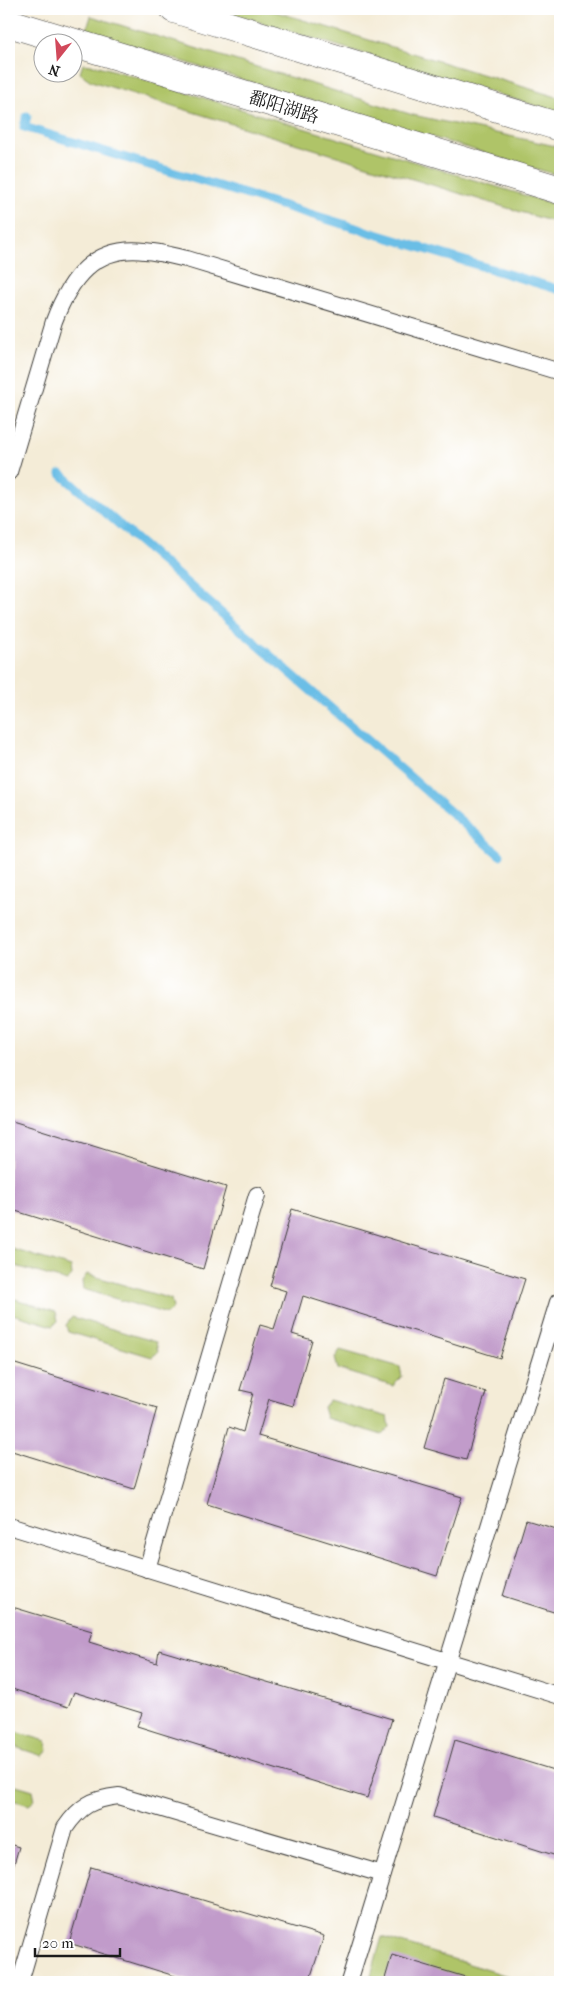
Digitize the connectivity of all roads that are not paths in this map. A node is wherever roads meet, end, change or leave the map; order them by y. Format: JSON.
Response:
{"nodes":[{"id":1,"x":174,"y":9,"type":"edge"},
{"id":2,"x":9,"y":23,"type":"edge"},
{"id":3,"x":560,"y":127,"type":"edge"},
{"id":4,"x":560,"y":190,"type":"edge"},
{"id":5,"x":560,"y":372,"type":"edge"},
{"id":6,"x":9,"y":472,"type":"edge"},
{"id":7,"x":257,"y":1195,"type":"dead end"},
{"id":8,"x":558,"y":1302,"type":"dead end"},
{"id":9,"x":9,"y":1526,"type":"edge"},
{"id":10,"x":147,"y":1569,"type":"junction"},
{"id":11,"x":448,"y":1662,"type":"junction"},
{"id":12,"x":560,"y":1696,"type":"edge"},
{"id":13,"x":382,"y":1874,"type":"junction"},
{"id":14,"x":20,"y":1982,"type":"edge"},
{"id":15,"x":349,"y":1982,"type":"edge"}],
"edges":[{"from":1,"to":3,"type":"main road"},
{"from":2,"to":4,"type":"main road","name":"鄱阳湖路"},
{"from":5,"to":6,"type":"lane"},
{"from":7,"to":10,"type":"lane"},
{"from":8,"to":11,"type":"lane"},
{"from":9,"to":10,"type":"lane"},
{"from":10,"to":11,"type":"lane"},
{"from":11,"to":12,"type":"lane"},
{"from":11,"to":13,"type":"lane"},
{"from":13,"to":14,"type":"lane"},
{"from":13,"to":15,"type":"lane"}]}
